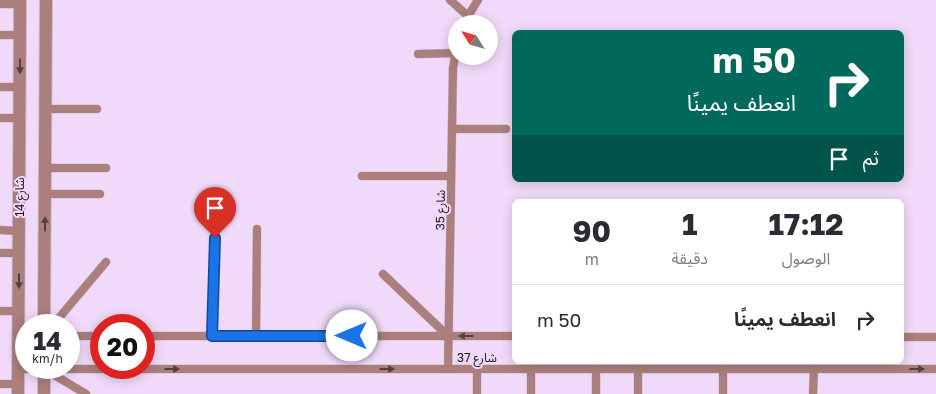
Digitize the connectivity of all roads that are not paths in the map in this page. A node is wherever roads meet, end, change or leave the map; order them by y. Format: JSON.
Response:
{"nodes":[{"id":1,"x":46,"y":0,"type":"edge"},
{"id":2,"x":450,"y":0,"type":"edge"},
{"id":3,"x":478,"y":0,"type":"edge"},
{"id":4,"x":20,"y":2,"type":"edge"},
{"id":5,"x":0,"y":4,"type":"edge"},
{"id":6,"x":463,"y":15,"type":"edge"},
{"id":7,"x":470,"y":15,"type":"edge"},
{"id":8,"x":0,"y":35,"type":"edge"},
{"id":9,"x":20,"y":35,"type":"junction"},
{"id":10,"x":448,"y":52,"type":"edge"},
{"id":11,"x":418,"y":54,"type":"dead end"},
{"id":12,"x":454,"y":65,"type":"edge"},
{"id":13,"x":0,"y":87,"type":"edge"},
{"id":14,"x":20,"y":87,"type":"junction"},
{"id":15,"x":46,"y":108,"type":"junction"},
{"id":16,"x":98,"y":109,"type":"dead end"},
{"id":17,"x":0,"y":118,"type":"edge"},
{"id":18,"x":20,"y":118,"type":"junction"},
{"id":19,"x":452,"y":129,"type":"junction"},
{"id":20,"x":506,"y":129,"type":"dead end"},
{"id":21,"x":45,"y":168,"type":"junction"},
{"id":22,"x":106,"y":168,"type":"dead end"},
{"id":23,"x":362,"y":176,"type":"dead end"},
{"id":24,"x":451,"y":176,"type":"junction"},
{"id":25,"x":45,"y":194,"type":"junction"},
{"id":26,"x":100,"y":194,"type":"dead end"},
{"id":27,"x":257,"y":229,"type":"dead end"},
{"id":28,"x":0,"y":230,"type":"edge"},
{"id":29,"x":19,"y":230,"type":"junction"},
{"id":30,"x":215,"y":238,"type":"dead end"},
{"id":31,"x":0,"y":253,"type":"edge"},
{"id":32,"x":19,"y":253,"type":"junction"},
{"id":33,"x":106,"y":262,"type":"dead end"},
{"id":34,"x":384,"y":274,"type":"dead end"},
{"id":35,"x":0,"y":311,"type":"edge"},
{"id":36,"x":18,"y":311,"type":"junction"},
{"id":37,"x":18,"y":314,"type":"edge"},
{"id":38,"x":44,"y":314,"type":"edge"},
{"id":39,"x":62,"y":314,"type":"edge"},
{"id":40,"x":155,"y":336,"type":"edge"},
{"id":41,"x":212,"y":336,"type":"junction"},
{"id":42,"x":256,"y":336,"type":"junction"},
{"id":43,"x":448,"y":336,"type":"junction"},
{"id":44,"x":512,"y":336,"type":"edge"},
{"id":45,"x":904,"y":337,"type":"edge"},
{"id":46,"x":936,"y":337,"type":"edge"},
{"id":47,"x":798,"y":365,"type":"edge"},
{"id":48,"x":80,"y":368,"type":"edge"},
{"id":49,"x":448,"y":369,"type":"junction"},
{"id":50,"x":477,"y":369,"type":"junction"},
{"id":51,"x":531,"y":369,"type":"junction"},
{"id":52,"x":596,"y":369,"type":"junction"},
{"id":53,"x":638,"y":369,"type":"junction"},
{"id":54,"x":724,"y":369,"type":"junction"},
{"id":55,"x":814,"y":369,"type":"junction"},
{"id":56,"x":936,"y":369,"type":"edge"},
{"id":57,"x":44,"y":379,"type":"edge"},
{"id":58,"x":62,"y":379,"type":"edge"},
{"id":59,"x":0,"y":384,"type":"edge"},
{"id":60,"x":18,"y":389,"type":"edge"},
{"id":61,"x":44,"y":394,"type":"edge"},
{"id":62,"x":86,"y":394,"type":"edge"},
{"id":63,"x":477,"y":394,"type":"edge"},
{"id":64,"x":531,"y":394,"type":"edge"},
{"id":65,"x":596,"y":394,"type":"edge"},
{"id":66,"x":638,"y":394,"type":"edge"},
{"id":67,"x":723,"y":394,"type":"edge"},
{"id":68,"x":814,"y":394,"type":"edge"}],
"edges":[{"from":1,"to":15,"type":"street","name":"شارع 14"},
{"from":2,"to":6,"type":"lane"},
{"from":3,"to":7,"type":"lane"},
{"from":4,"to":5,"type":"lane"},
{"from":4,"to":9,"type":"street","name":"شارع 14"},
{"from":8,"to":9,"type":"lane"},
{"from":9,"to":14,"type":"street","name":"شارع 14","one_way":true},
{"from":10,"to":11,"type":"lane"},
{"from":12,"to":19,"type":"lane","name":"شارع 35"},
{"from":13,"to":14,"type":"lane"},
{"from":14,"to":18,"type":"street","name":"شارع 14"},
{"from":15,"to":16,"type":"lane"},
{"from":15,"to":21,"type":"street","name":"شارع 14"},
{"from":17,"to":18,"type":"lane"},
{"from":18,"to":29,"type":"street","name":"شارع 14"},
{"from":19,"to":20,"type":"lane"},
{"from":19,"to":24,"type":"lane","name":"شارع 35"},
{"from":21,"to":22,"type":"lane"},
{"from":21,"to":25,"type":"street","name":"شارع 14"},
{"from":23,"to":24,"type":"lane"},
{"from":24,"to":43,"type":"lane","name":"شارع 35"},
{"from":25,"to":26,"type":"lane"},
{"from":38,"to":25,"type":"street","name":"شارع 14","one_way":true},
{"from":27,"to":42,"type":"lane"},
{"from":28,"to":29,"type":"lane"},
{"from":29,"to":32,"type":"street","name":"شارع 14"},
{"from":30,"to":41,"type":"lane"},
{"from":31,"to":32,"type":"lane"},
{"from":32,"to":36,"type":"street","name":"شارع 14","one_way":true},
{"from":33,"to":39,"type":"lane"},
{"from":34,"to":43,"type":"lane"},
{"from":35,"to":36,"type":"lane"},
{"from":36,"to":37,"type":"street","name":"شارع 14"},
{"from":40,"to":41,"type":"lane","name":"شارع 37"},
{"from":41,"to":42,"type":"lane","name":"شارع 37"},
{"from":42,"to":43,"type":"lane","name":"شارع 37"},
{"from":44,"to":43,"type":"lane","name":"شارع 37","one_way":true},
{"from":43,"to":49,"type":"lane","name":"شارع 35"},
{"from":45,"to":46,"type":"lane"},
{"from":47,"to":54,"type":"lane","name":"شارع 37"},
{"from":47,"to":55,"type":"lane","name":"شارع 37"},
{"from":48,"to":49,"type":"lane","name":"شارع 37","one_way":true},
{"from":49,"to":50,"type":"lane","name":"شارع 37"},
{"from":50,"to":51,"type":"lane","name":"شارع 37"},
{"from":50,"to":63,"type":"lane"},
{"from":51,"to":52,"type":"lane","name":"شارع 37"},
{"from":51,"to":64,"type":"lane"},
{"from":52,"to":53,"type":"lane","name":"شارع 37"},
{"from":52,"to":65,"type":"lane"},
{"from":53,"to":54,"type":"lane","name":"شارع 37"},
{"from":53,"to":66,"type":"lane"},
{"from":54,"to":67,"type":"lane"},
{"from":55,"to":56,"type":"lane","name":"شارع 37","one_way":true},
{"from":55,"to":68,"type":"lane"},
{"from":57,"to":61,"type":"street"},
{"from":58,"to":62,"type":"lane"},
{"from":59,"to":60,"type":"lane"}]}
